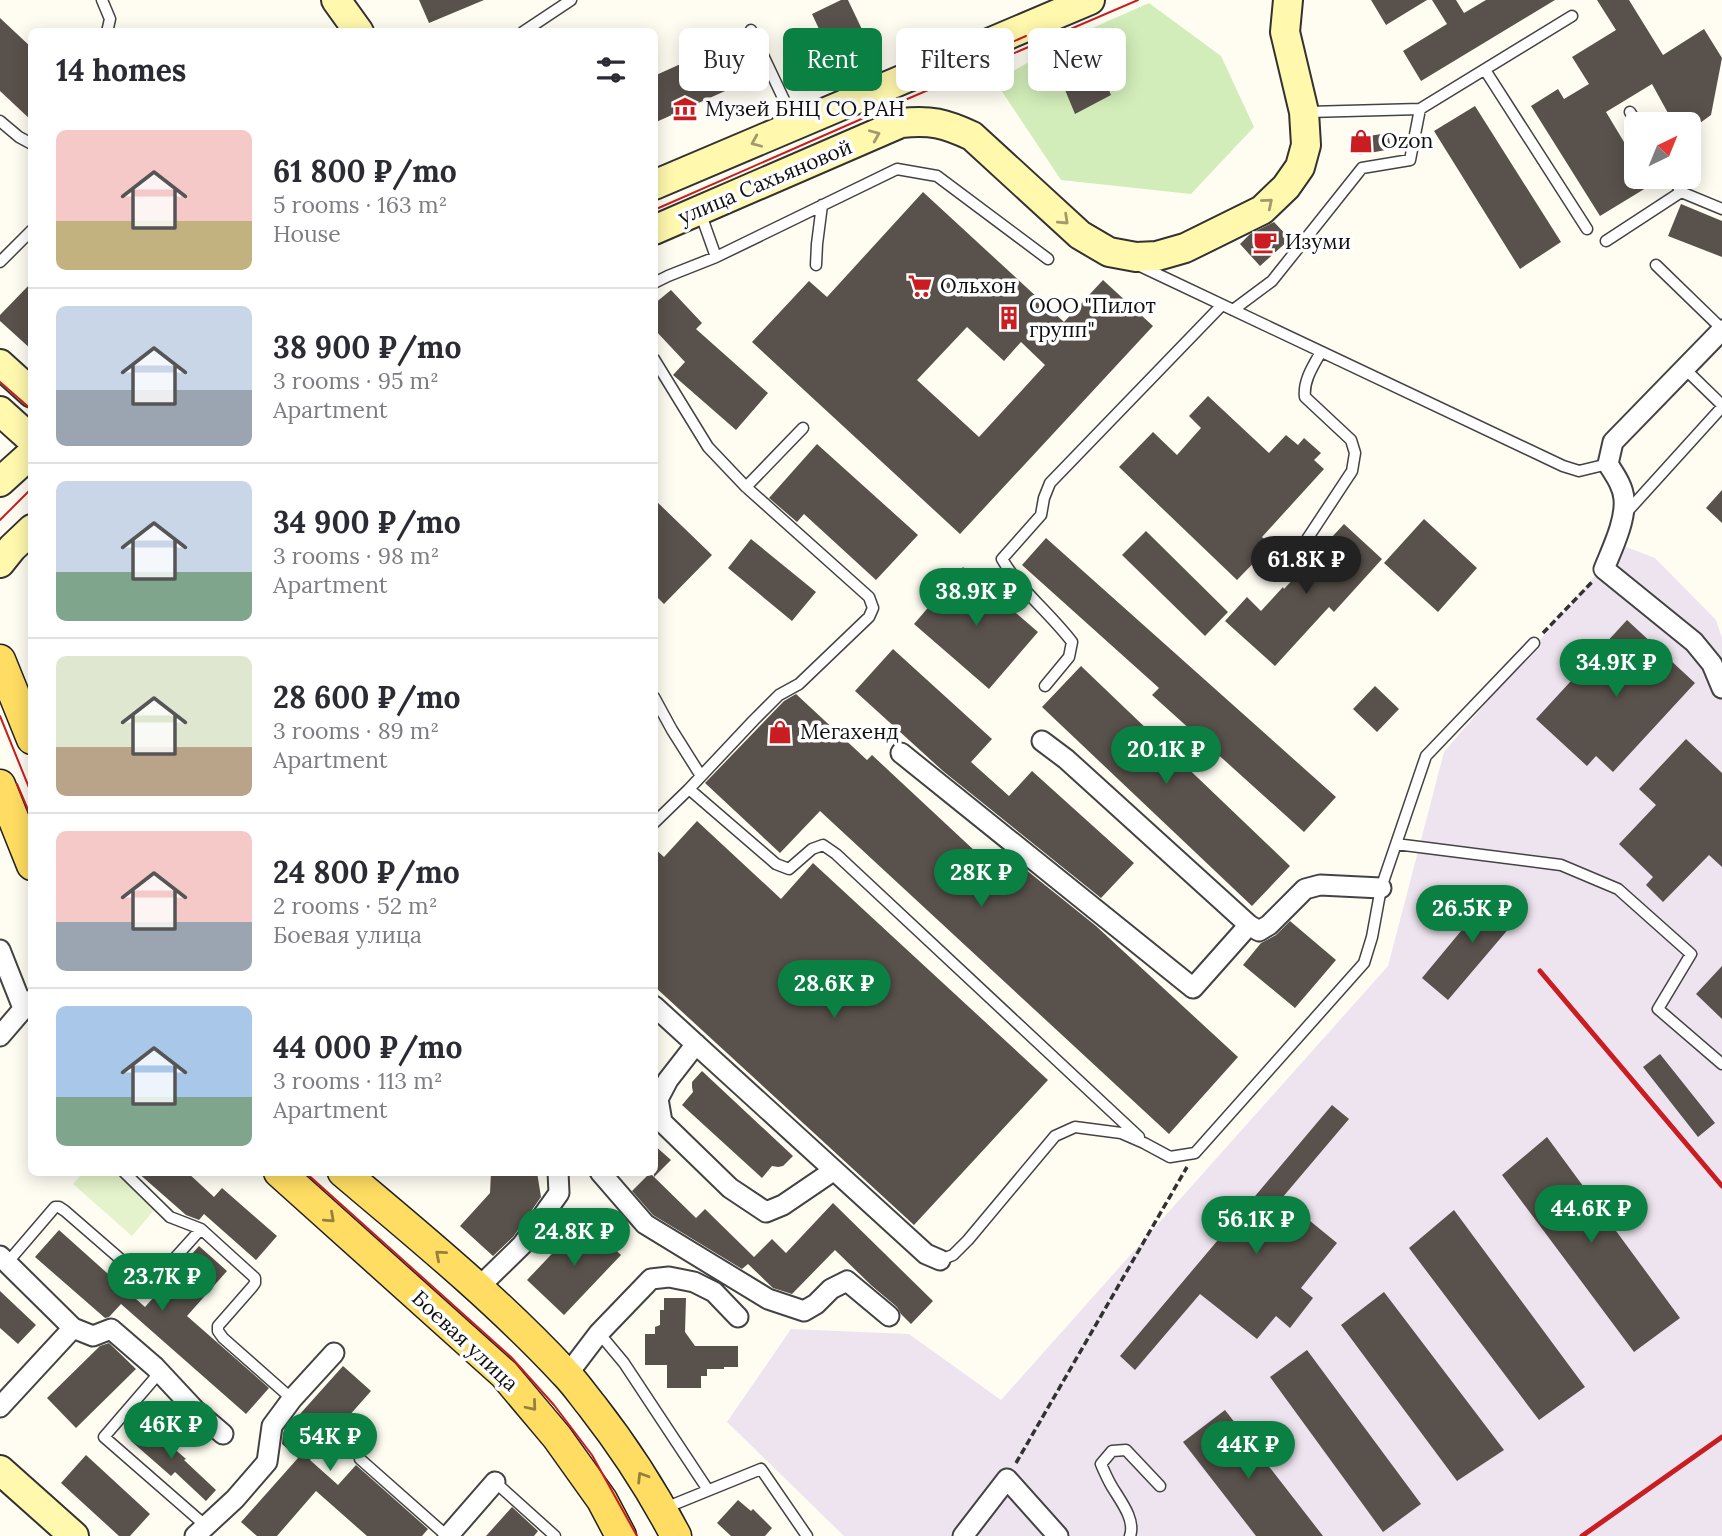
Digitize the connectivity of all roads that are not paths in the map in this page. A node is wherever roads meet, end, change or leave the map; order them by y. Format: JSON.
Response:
{"nodes":[{"id":1,"x":103,"y":0,"type":"edge"},
{"id":2,"x":571,"y":0,"type":"edge"},
{"id":3,"x":1090,"y":0,"type":"edge"},
{"id":4,"x":1288,"y":0,"type":"edge"},
{"id":5,"x":341,"y":1,"type":"edge"},
{"id":6,"x":1572,"y":16,"type":"dead end"},
{"id":7,"x":108,"y":28,"type":"edge"},
{"id":8,"x":357,"y":28,"type":"edge"},
{"id":9,"x":529,"y":28,"type":"edge"},
{"id":10,"x":769,"y":68,"type":"edge"},
{"id":11,"x":1485,"y":70,"type":"junction"},
{"id":12,"x":1420,"y":109,"type":"junction"},
{"id":13,"x":1304,"y":112,"type":"junction"},
{"id":14,"x":0,"y":121,"type":"edge"},
{"id":15,"x":796,"y":125,"type":"junction"},
{"id":16,"x":28,"y":142,"type":"edge"},
{"id":17,"x":658,"y":183,"type":"edge"},
{"id":18,"x":1679,"y":189,"type":"edge"},
{"id":19,"x":1681,"y":192,"type":"junction"},
{"id":20,"x":822,"y":205,"type":"junction"},
{"id":21,"x":1722,"y":209,"type":"edge"},
{"id":22,"x":699,"y":210,"type":"junction"},
{"id":23,"x":658,"y":228,"type":"edge"},
{"id":24,"x":1587,"y":229,"type":"dead end"},
{"id":25,"x":28,"y":234,"type":"edge"},
{"id":26,"x":1606,"y":241,"type":"dead end"},
{"id":27,"x":1109,"y":252,"type":"junction"},
{"id":28,"x":716,"y":257,"type":"junction"},
{"id":29,"x":1048,"y":259,"type":"dead end"},
{"id":30,"x":0,"y":262,"type":"edge"},
{"id":31,"x":816,"y":265,"type":"dead end"},
{"id":32,"x":1656,"y":265,"type":"dead end"},
{"id":33,"x":658,"y":281,"type":"edge"},
{"id":34,"x":1222,"y":305,"type":"junction"},
{"id":35,"x":1233,"y":310,"type":"junction"},
{"id":36,"x":1722,"y":330,"type":"edge"},
{"id":37,"x":1321,"y":352,"type":"junction"},
{"id":38,"x":0,"y":364,"type":"edge"},
{"id":39,"x":658,"y":366,"type":"edge"},
{"id":40,"x":1684,"y":368,"type":"junction"},
{"id":41,"x":28,"y":389,"type":"edge"},
{"id":42,"x":1722,"y":406,"type":"edge"},
{"id":43,"x":0,"y":411,"type":"edge"},
{"id":44,"x":803,"y":428,"type":"dead end"},
{"id":45,"x":28,"y":436,"type":"edge"},
{"id":46,"x":28,"y":457,"type":"edge"},
{"id":47,"x":1608,"y":464,"type":"junction"},
{"id":48,"x":0,"y":482,"type":"edge"},
{"id":49,"x":746,"y":487,"type":"junction"},
{"id":50,"x":1622,"y":518,"type":"junction"},
{"id":51,"x":28,"y":533,"type":"edge"},
{"id":52,"x":0,"y":564,"type":"edge"},
{"id":53,"x":1290,"y":565,"type":"dead end"},
{"id":54,"x":1534,"y":643,"type":"road end"},
{"id":55,"x":0,"y":660,"type":"edge"},
{"id":56,"x":1045,"y":686,"type":"dead end"},
{"id":57,"x":1722,"y":688,"type":"edge"},
{"id":58,"x":658,"y":704,"type":"edge"},
{"id":59,"x":28,"y":729,"type":"edge"},
{"id":60,"x":1042,"y":741,"type":"dead end"},
{"id":61,"x":901,"y":753,"type":"dead end"},
{"id":62,"x":701,"y":776,"type":"junction"},
{"id":63,"x":0,"y":785,"type":"edge"},
{"id":64,"x":689,"y":789,"type":"junction"},
{"id":65,"x":658,"y":819,"type":"edge"},
{"id":66,"x":1396,"y":844,"type":"junction"},
{"id":67,"x":28,"y":855,"type":"edge"},
{"id":68,"x":1381,"y":888,"type":"junction"},
{"id":69,"x":1249,"y":926,"type":"junction"},
{"id":70,"x":0,"y":950,"type":"edge"},
{"id":71,"x":27,"y":1004,"type":"edge"},
{"id":72,"x":658,"y":1010,"type":"edge"},
{"id":73,"x":0,"y":1036,"type":"edge"},
{"id":74,"x":696,"y":1044,"type":"junction"},
{"id":75,"x":1722,"y":1064,"type":"edge"},
{"id":76,"x":1144,"y":1143,"type":"junction"},
{"id":77,"x":833,"y":1171,"type":"junction"},
{"id":78,"x":128,"y":1176,"type":"edge"},
{"id":79,"x":283,"y":1176,"type":"edge"},
{"id":80,"x":348,"y":1176,"type":"edge"},
{"id":81,"x":558,"y":1176,"type":"edge"},
{"id":82,"x":603,"y":1176,"type":"edge"},
{"id":83,"x":201,"y":1229,"type":"junction"},
{"id":84,"x":4,"y":1260,"type":"edge"},
{"id":85,"x":940,"y":1260,"type":"joint"},
{"id":86,"x":478,"y":1289,"type":"junction"},
{"id":87,"x":890,"y":1316,"type":"dead end"},
{"id":88,"x":738,"y":1317,"type":"dead end"},
{"id":89,"x":73,"y":1328,"type":"junction"},
{"id":90,"x":598,"y":1333,"type":"junction"},
{"id":91,"x":334,"y":1353,"type":"dead end"},
{"id":92,"x":160,"y":1372,"type":"junction"},
{"id":93,"x":567,"y":1375,"type":"junction"},
{"id":94,"x":292,"y":1399,"type":"junction"},
{"id":95,"x":0,"y":1407,"type":"edge"},
{"id":96,"x":223,"y":1434,"type":"dead end"},
{"id":97,"x":360,"y":1459,"type":"dead end"},
{"id":98,"x":1,"y":1474,"type":"edge"},
{"id":99,"x":495,"y":1482,"type":"joint"},
{"id":100,"x":1160,"y":1486,"type":"dead end"},
{"id":101,"x":708,"y":1490,"type":"junction"},
{"id":102,"x":662,"y":1509,"type":"junction"},
{"id":103,"x":206,"y":1532,"type":"edge"},
{"id":104,"x":74,"y":1536,"type":"edge"},
{"id":105,"x":447,"y":1536,"type":"edge"},
{"id":106,"x":555,"y":1536,"type":"edge"},
{"id":107,"x":621,"y":1536,"type":"edge"},
{"id":108,"x":676,"y":1536,"type":"edge"},
{"id":109,"x":807,"y":1536,"type":"edge"},
{"id":110,"x":963,"y":1536,"type":"edge"},
{"id":111,"x":1058,"y":1536,"type":"edge"},
{"id":112,"x":1130,"y":1536,"type":"edge"}],
"edges":[{"from":1,"to":7,"type":"lane"},
{"from":2,"to":9,"type":"lane"},
{"from":3,"to":15,"type":"main road","name":"улица Сахьяновой"},
{"from":4,"to":13,"type":"main road","name":"улица Сахьяновой"},
{"from":5,"to":8,"type":"main road"},
{"from":6,"to":11,"type":"lane"},
{"from":10,"to":15,"type":"lane"},
{"from":11,"to":12,"type":"lane"},
{"from":11,"to":24,"type":"lane"},
{"from":12,"to":13,"type":"lane"},
{"from":12,"to":35,"type":"lane"},
{"from":27,"to":13,"type":"main road","name":"улица Сахьяновой","one_way":true},
{"from":14,"to":16,"type":"lane"},
{"from":15,"to":17,"type":"main road","name":"улица Сахьяновой","one_way":true},
{"from":18,"to":19,"type":"lane"},
{"from":19,"to":21,"type":"lane"},
{"from":19,"to":26,"type":"lane"},
{"from":20,"to":28,"type":"lane"},
{"from":20,"to":29,"type":"lane"},
{"from":20,"to":31,"type":"lane"},
{"from":22,"to":23,"type":"main road","name":"улица Сахьяновой"},
{"from":22,"to":27,"type":"main road","name":"улица Сахьяновой","one_way":true},
{"from":22,"to":28,"type":"lane"},
{"from":25,"to":30,"type":"lane"},
{"from":27,"to":34,"type":"lane"},
{"from":28,"to":33,"type":"lane"},
{"from":32,"to":36,"type":"lane"},
{"from":34,"to":35,"type":"lane"},
{"from":34,"to":56,"type":"lane"},
{"from":35,"to":37,"type":"lane"},
{"from":36,"to":40,"type":"street"},
{"from":37,"to":47,"type":"lane"},
{"from":37,"to":53,"type":"lane"},
{"from":38,"to":41,"type":"main road"},
{"from":39,"to":49,"type":"lane"},
{"from":40,"to":42,"type":"lane"},
{"from":40,"to":47,"type":"street"},
{"from":42,"to":50,"type":"lane"},
{"from":43,"to":45,"type":"main road"},
{"from":44,"to":49,"type":"lane"},
{"from":46,"to":48,"type":"main road"},
{"from":47,"to":50,"type":"street"},
{"from":49,"to":62,"type":"lane"},
{"from":50,"to":57,"type":"street"},
{"from":51,"to":52,"type":"main road"},
{"from":54,"to":66,"type":"lane"},
{"from":55,"to":59,"type":"main road"},
{"from":58,"to":62,"type":"lane"},
{"from":60,"to":69,"type":"street"},
{"from":61,"to":69,"type":"street"},
{"from":62,"to":64,"type":"lane"},
{"from":63,"to":67,"type":"main road"},
{"from":64,"to":65,"type":"lane"},
{"from":64,"to":76,"type":"lane"},
{"from":66,"to":68,"type":"lane"},
{"from":66,"to":75,"type":"lane"},
{"from":68,"to":69,"type":"street"},
{"from":68,"to":76,"type":"lane"},
{"from":70,"to":71,"type":"street"},
{"from":71,"to":73,"type":"street"},
{"from":72,"to":74,"type":"street"},
{"from":74,"to":77,"type":"street"},
{"from":74,"to":77,"type":"street"},
{"from":76,"to":85,"type":"lane"},
{"from":77,"to":85,"type":"street"},
{"from":78,"to":83,"type":"lane"},
{"from":79,"to":107,"type":"main road","name":"Боевая улица","one_way":true},
{"from":86,"to":80,"type":"main road","one_way":true},
{"from":81,"to":86,"type":"street"},
{"from":82,"to":87,"type":"street"},
{"from":83,"to":84,"type":"lane"},
{"from":83,"to":94,"type":"lane"},
{"from":84,"to":89,"type":"street"},
{"from":86,"to":93,"type":"main road"},
{"from":88,"to":90,"type":"street"},
{"from":89,"to":92,"type":"street"},
{"from":89,"to":95,"type":"street"},
{"from":90,"to":93,"type":"street"},
{"from":90,"to":101,"type":"lane"},
{"from":91,"to":94,"type":"street"},
{"from":92,"to":96,"type":"street"},
{"from":92,"to":103,"type":"lane"},
{"from":102,"to":93,"type":"main road","one_way":true},
{"from":94,"to":103,"type":"street"},
{"from":97,"to":105,"type":"lane"},
{"from":98,"to":104,"type":"main road"},
{"from":99,"to":105,"type":"street"},
{"from":99,"to":106,"type":"lane"},
{"from":100,"to":112,"type":"lane"},
{"from":101,"to":102,"type":"lane"},
{"from":101,"to":109,"type":"lane"},
{"from":102,"to":108,"type":"main road"},
{"from":110,"to":111,"type":"street"}]}
